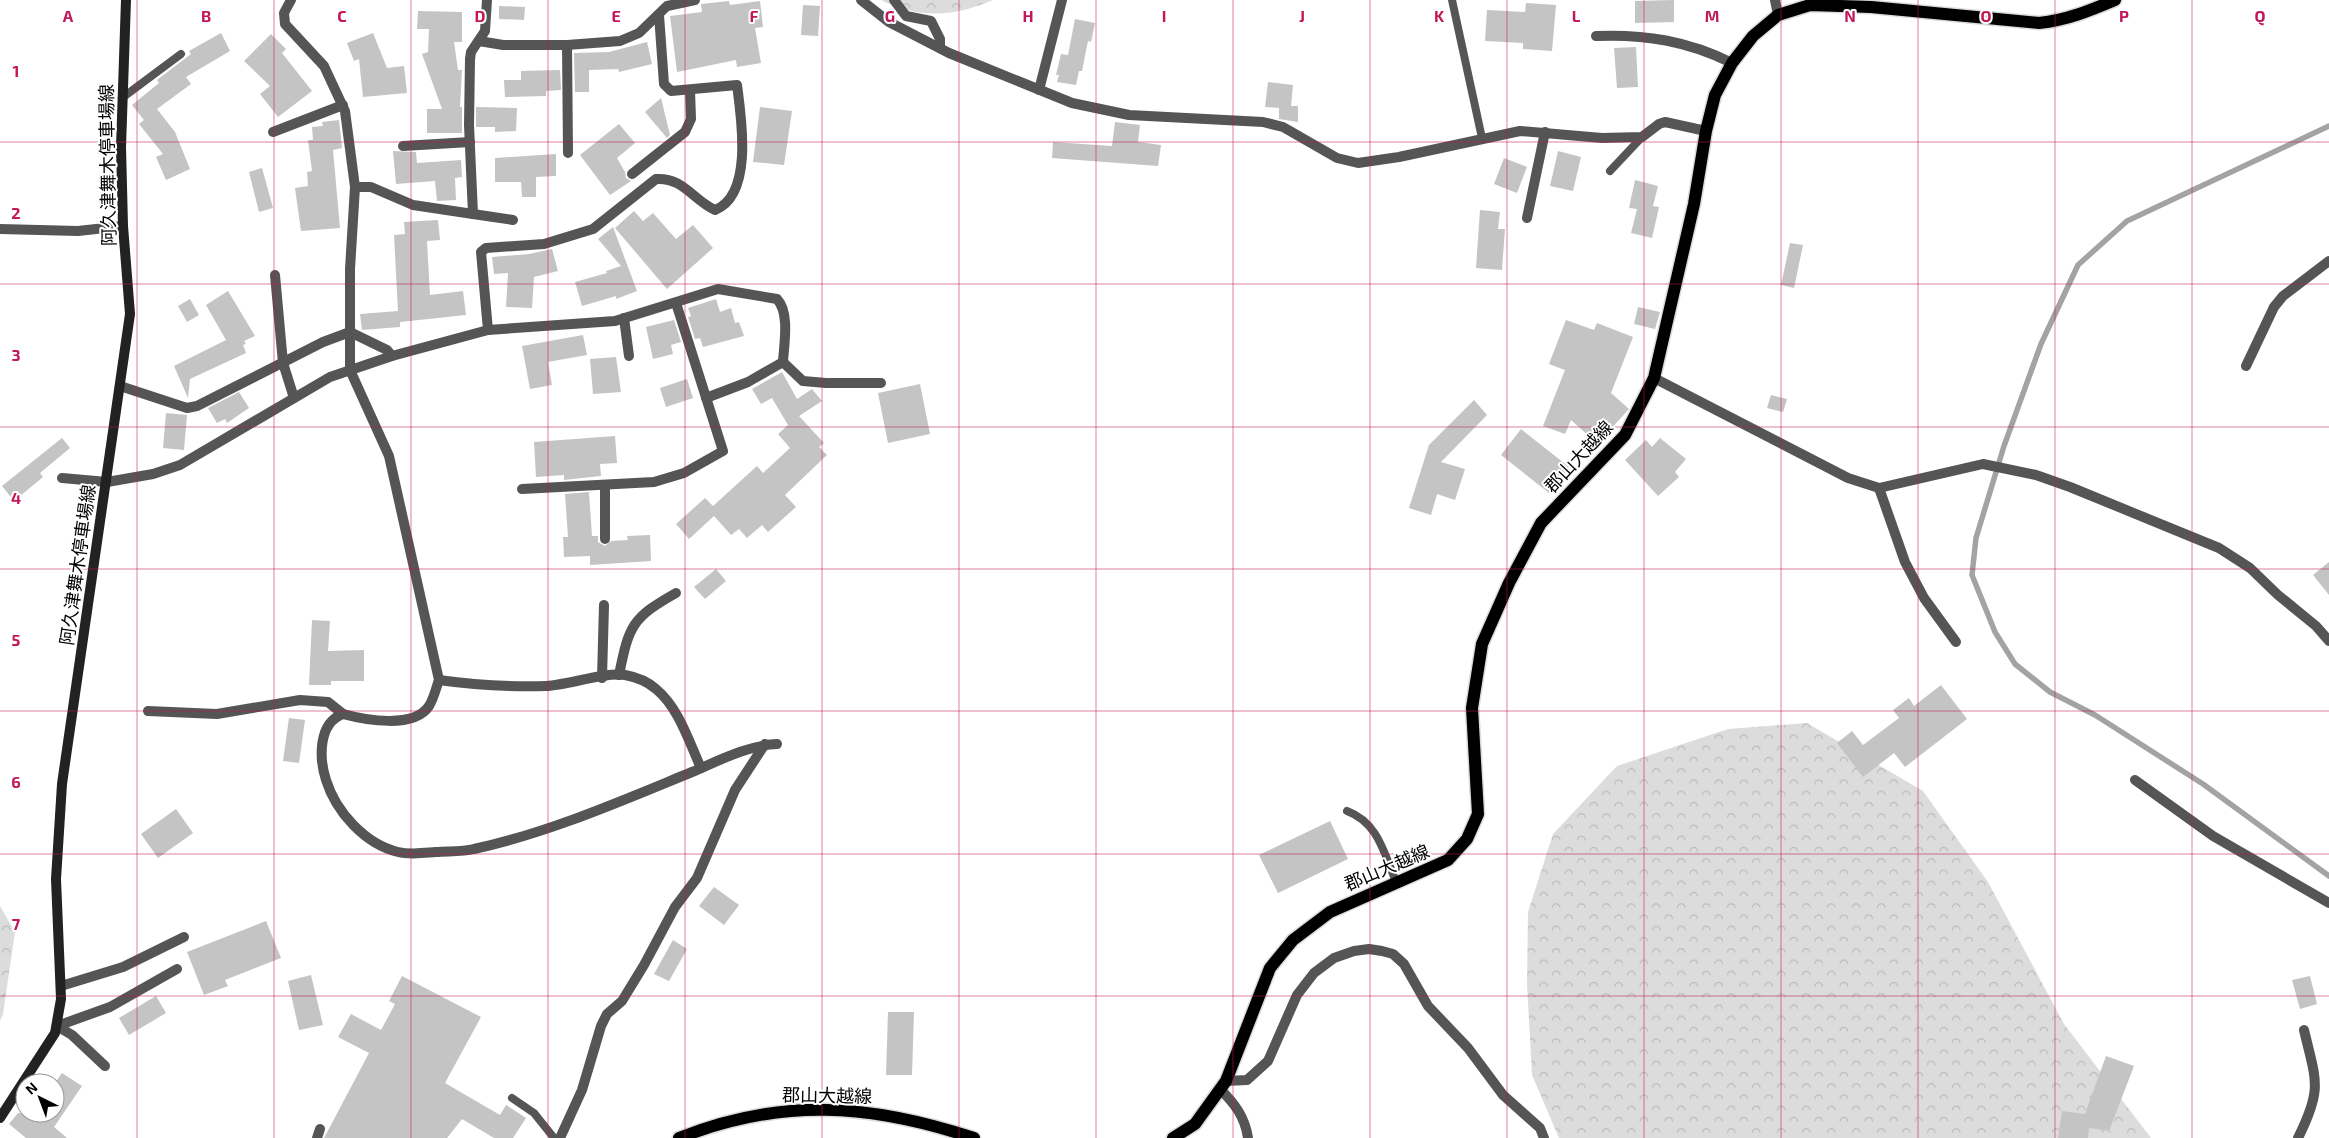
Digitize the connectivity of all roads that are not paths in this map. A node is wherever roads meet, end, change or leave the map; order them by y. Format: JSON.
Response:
{"nodes":[{"id":1,"x":126,"y":0,"type":"edge"},
{"id":2,"x":291,"y":0,"type":"edge"},
{"id":3,"x":488,"y":0,"type":"edge"},
{"id":4,"x":695,"y":0,"type":"edge"},
{"id":5,"x":860,"y":0,"type":"edge"},
{"id":6,"x":894,"y":0,"type":"edge"},
{"id":7,"x":1062,"y":0,"type":"edge"},
{"id":8,"x":1452,"y":0,"type":"edge"},
{"id":9,"x":1775,"y":0,"type":"edge"},
{"id":10,"x":2115,"y":0,"type":"edge"},
{"id":11,"x":659,"y":15,"type":"junction"},
{"id":12,"x":1778,"y":15,"type":"junction"},
{"id":13,"x":1596,"y":36,"type":"dead end"},
{"id":14,"x":479,"y":41,"type":"junction"},
{"id":15,"x":567,"y":45,"type":"junction"},
{"id":16,"x":940,"y":48,"type":"junction"},
{"id":17,"x":181,"y":54,"type":"dead end"},
{"id":18,"x":1732,"y":63,"type":"junction"},
{"id":19,"x":690,"y":90,"type":"junction"},
{"id":20,"x":1039,"y":90,"type":"junction"},
{"id":21,"x":122,"y":98,"type":"junction"},
{"id":22,"x":343,"y":105,"type":"junction"},
{"id":23,"x":1706,"y":131,"type":"junction"},
{"id":24,"x":273,"y":132,"type":"dead end"},
{"id":25,"x":1545,"y":132,"type":"junction"},
{"id":26,"x":1642,"y":137,"type":"junction"},
{"id":27,"x":1482,"y":138,"type":"junction"},
{"id":28,"x":470,"y":142,"type":"junction"},
{"id":29,"x":402,"y":146,"type":"dead end"},
{"id":30,"x":568,"y":153,"type":"dead end"},
{"id":31,"x":1610,"y":171,"type":"dead end"},
{"id":32,"x":632,"y":174,"type":"dead end"},
{"id":33,"x":355,"y":187,"type":"junction"},
{"id":34,"x":473,"y":214,"type":"junction"},
{"id":35,"x":1527,"y":218,"type":"dead end"},
{"id":36,"x":513,"y":220,"type":"dead end"},
{"id":37,"x":123,"y":226,"type":"junction"},
{"id":38,"x":0,"y":229,"type":"edge"},
{"id":39,"x":2329,"y":261,"type":"edge"},
{"id":40,"x":275,"y":275,"type":"dead end"},
{"id":41,"x":676,"y":303,"type":"junction"},
{"id":42,"x":624,"y":318,"type":"junction"},
{"id":43,"x":488,"y":330,"type":"junction"},
{"id":44,"x":350,"y":332,"type":"junction"},
{"id":45,"x":392,"y":356,"type":"junction"},
{"id":46,"x":629,"y":356,"type":"dead end"},
{"id":47,"x":783,"y":362,"type":"junction"},
{"id":48,"x":283,"y":363,"type":"junction"},
{"id":49,"x":2246,"y":366,"type":"dead end"},
{"id":50,"x":350,"y":370,"type":"junction"},
{"id":51,"x":1654,"y":378,"type":"junction"},
{"id":52,"x":881,"y":383,"type":"dead end"},
{"id":53,"x":120,"y":386,"type":"junction"},
{"id":54,"x":294,"y":398,"type":"junction"},
{"id":55,"x":706,"y":398,"type":"junction"},
{"id":56,"x":62,"y":478,"type":"dead end"},
{"id":57,"x":107,"y":482,"type":"junction"},
{"id":58,"x":605,"y":485,"type":"junction"},
{"id":59,"x":522,"y":488,"type":"dead end"},
{"id":60,"x":1879,"y":488,"type":"junction"},
{"id":61,"x":605,"y":539,"type":"dead end"},
{"id":62,"x":676,"y":592,"type":"dead end"},
{"id":63,"x":604,"y":605,"type":"dead end"},
{"id":64,"x":2329,"y":641,"type":"edge"},
{"id":65,"x":1956,"y":642,"type":"dead end"},
{"id":66,"x":619,"y":675,"type":"junction"},
{"id":67,"x":602,"y":678,"type":"junction"},
{"id":68,"x":439,"y":680,"type":"junction"},
{"id":69,"x":148,"y":711,"type":"dead end"},
{"id":70,"x":343,"y":714,"type":"junction"},
{"id":71,"x":765,"y":744,"type":"junction"},
{"id":72,"x":778,"y":744,"type":"dead end"},
{"id":73,"x":701,"y":768,"type":"junction"},
{"id":74,"x":2135,"y":780,"type":"dead end"},
{"id":75,"x":1347,"y":811,"type":"dead end"},
{"id":76,"x":1396,"y":884,"type":"junction"},
{"id":77,"x":2329,"y":903,"type":"edge"},
{"id":78,"x":184,"y":937,"type":"dead end"},
{"id":79,"x":177,"y":969,"type":"dead end"},
{"id":80,"x":61,"y":986,"type":"junction"},
{"id":81,"x":57,"y":1026,"type":"junction"},
{"id":82,"x":2304,"y":1030,"type":"dead end"},
{"id":83,"x":105,"y":1066,"type":"dead end"},
{"id":84,"x":1223,"y":1085,"type":"junction"},
{"id":85,"x":512,"y":1098,"type":"dead end"},
{"id":86,"x":0,"y":1118,"type":"edge"},
{"id":87,"x":554,"y":1138,"type":"edge"},
{"id":88,"x":560,"y":1138,"type":"edge"},
{"id":89,"x":679,"y":1138,"type":"edge"},
{"id":90,"x":974,"y":1138,"type":"edge"},
{"id":91,"x":1173,"y":1138,"type":"edge"},
{"id":92,"x":1248,"y":1138,"type":"edge"},
{"id":93,"x":1544,"y":1138,"type":"edge"},
{"id":94,"x":2298,"y":1138,"type":"edge"}],
"edges":[{"from":1,"to":21,"type":"main road","name":"阿久津舞木停車場線"},
{"from":2,"to":22,"type":"street"},
{"from":3,"to":14,"type":"street"},
{"from":4,"to":11,"type":"street"},
{"from":5,"to":16,"type":"street"},
{"from":6,"to":16,"type":"street"},
{"from":7,"to":20,"type":"street"},
{"from":8,"to":27,"type":"lane"},
{"from":9,"to":12,"type":"street"},
{"from":10,"to":12,"type":"main road","name":"郡山大越線"},
{"from":11,"to":15,"type":"street"},
{"from":11,"to":19,"type":"street"},
{"from":12,"to":18,"type":"main road","name":"郡山大越線"},
{"from":13,"to":18,"type":"street"},
{"from":14,"to":15,"type":"street"},
{"from":14,"to":28,"type":"street"},
{"from":15,"to":30,"type":"street"},
{"from":16,"to":20,"type":"street"},
{"from":17,"to":21,"type":"lane"},
{"from":18,"to":23,"type":"main road","name":"郡山大越線"},
{"from":19,"to":32,"type":"street"},
{"from":19,"to":43,"type":"street"},
{"from":20,"to":27,"type":"street"},
{"from":21,"to":37,"type":"main road","name":"阿久津舞木停車場線"},
{"from":22,"to":24,"type":"street"},
{"from":22,"to":33,"type":"street"},
{"from":23,"to":26,"type":"street"},
{"from":23,"to":51,"type":"main road","name":"郡山大越線"},
{"from":25,"to":26,"type":"street"},
{"from":25,"to":27,"type":"street"},
{"from":25,"to":35,"type":"street"},
{"from":26,"to":31,"type":"lane"},
{"from":28,"to":29,"type":"street"},
{"from":28,"to":34,"type":"street"},
{"from":33,"to":34,"type":"street"},
{"from":33,"to":44,"type":"street"},
{"from":34,"to":36,"type":"street"},
{"from":37,"to":38,"type":"street"},
{"from":37,"to":53,"type":"main road","name":"阿久津舞木停車場線"},
{"from":39,"to":49,"type":"street"},
{"from":40,"to":48,"type":"street"},
{"from":41,"to":42,"type":"street"},
{"from":41,"to":47,"type":"street"},
{"from":41,"to":55,"type":"street"},
{"from":42,"to":43,"type":"street"},
{"from":42,"to":46,"type":"street"},
{"from":43,"to":45,"type":"street"},
{"from":44,"to":45,"type":"street"},
{"from":44,"to":48,"type":"street"},
{"from":44,"to":50,"type":"street"},
{"from":45,"to":50,"type":"street"},
{"from":47,"to":52,"type":"street"},
{"from":47,"to":55,"type":"street"},
{"from":48,"to":53,"type":"street"},
{"from":48,"to":54,"type":"street"},
{"from":50,"to":54,"type":"street"},
{"from":50,"to":68,"type":"street"},
{"from":51,"to":60,"type":"street"},
{"from":51,"to":76,"type":"main road","name":"郡山大越線"},
{"from":53,"to":57,"type":"main road","name":"阿久津舞木停車場線"},
{"from":54,"to":57,"type":"street"},
{"from":55,"to":58,"type":"street"},
{"from":56,"to":57,"type":"street"},
{"from":57,"to":80,"type":"main road","name":"阿久津舞木停車場線"},
{"from":58,"to":59,"type":"street"},
{"from":58,"to":61,"type":"street"},
{"from":60,"to":64,"type":"street"},
{"from":60,"to":65,"type":"street"},
{"from":62,"to":66,"type":"street"},
{"from":63,"to":67,"type":"street"},
{"from":66,"to":67,"type":"street"},
{"from":66,"to":73,"type":"street"},
{"from":67,"to":68,"type":"street"},
{"from":68,"to":70,"type":"street"},
{"from":69,"to":70,"type":"street"},
{"from":70,"to":73,"type":"street"},
{"from":71,"to":72,"type":"street"},
{"from":71,"to":73,"type":"street"},
{"from":71,"to":88,"type":"street"},
{"from":74,"to":77,"type":"street"},
{"from":75,"to":76,"type":"lane"},
{"from":76,"to":84,"type":"main road","name":"郡山大越線"},
{"from":78,"to":80,"type":"street"},
{"from":79,"to":81,"type":"street"},
{"from":80,"to":81,"type":"main road","name":"阿久津舞木停車場線"},
{"from":81,"to":83,"type":"street"},
{"from":81,"to":86,"type":"main road","name":"阿久津舞木停車場線"},
{"from":82,"to":94,"type":"street"},
{"from":84,"to":91,"type":"main road","name":"郡山大越線"},
{"from":84,"to":92,"type":"street"},
{"from":84,"to":93,"type":"street"},
{"from":85,"to":87,"type":"lane"},
{"from":89,"to":90,"type":"main road","name":"郡山大越線"}]}
